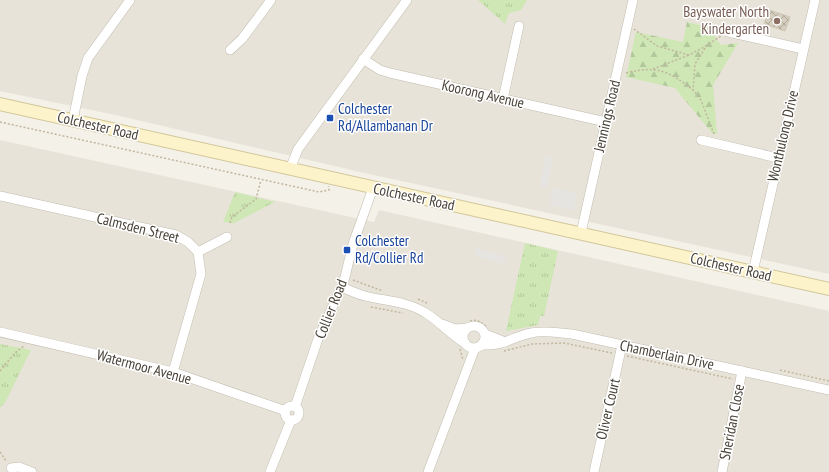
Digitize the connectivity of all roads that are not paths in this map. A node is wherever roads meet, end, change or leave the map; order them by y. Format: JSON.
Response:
{"nodes":[{"id":1,"x":130,"y":0,"type":"edge"},
{"id":2,"x":271,"y":0,"type":"edge"},
{"id":3,"x":407,"y":0,"type":"edge"},
{"id":4,"x":633,"y":0,"type":"edge"},
{"id":5,"x":814,"y":0,"type":"edge"},
{"id":6,"x":519,"y":26,"type":"dead end"},
{"id":7,"x":728,"y":32,"type":"road end"},
{"id":8,"x":803,"y":49,"type":"junction"},
{"id":9,"x":230,"y":50,"type":"dead end"},
{"id":10,"x":363,"y":59,"type":"junction"},
{"id":11,"x":503,"y":99,"type":"junction"},
{"id":12,"x":0,"y":104,"type":"edge"},
{"id":13,"x":73,"y":120,"type":"junction"},
{"id":14,"x":606,"y":122,"type":"junction"},
{"id":15,"x":700,"y":140,"type":"dead end"},
{"id":16,"x":778,"y":158,"type":"junction"},
{"id":17,"x":290,"y":169,"type":"junction"},
{"id":18,"x":373,"y":188,"type":"junction"},
{"id":19,"x":0,"y":196,"type":"edge"},
{"id":20,"x":581,"y":233,"type":"junction"},
{"id":21,"x":227,"y":237,"type":"dead end"},
{"id":22,"x":198,"y":252,"type":"junction"},
{"id":23,"x":753,"y":272,"type":"junction"},
{"id":24,"x":342,"y":287,"type":"junction"},
{"id":25,"x":829,"y":289,"type":"edge"},
{"id":26,"x":439,"y":322,"type":"junction"},
{"id":27,"x":466,"y":328,"type":"junction"},
{"id":28,"x":0,"y":332,"type":"edge"},
{"id":29,"x":485,"y":334,"type":"junction"},
{"id":30,"x":505,"y":342,"type":"junction"},
{"id":31,"x":469,"y":345,"type":"junction"},
{"id":32,"x":621,"y":350,"type":"junction"},
{"id":33,"x":742,"y":371,"type":"junction"},
{"id":34,"x":173,"y":372,"type":"junction"},
{"id":35,"x":463,"y":380,"type":"junction"},
{"id":36,"x":829,"y":390,"type":"edge"},
{"id":37,"x":295,"y":407,"type":"junction"},
{"id":38,"x":286,"y":411,"type":"junction"},
{"id":39,"x":291,"y":420,"type":"junction"},
{"id":40,"x":11,"y":468,"type":"road end"},
{"id":41,"x":32,"y":472,"type":"edge"},
{"id":42,"x":270,"y":472,"type":"edge"},
{"id":43,"x":428,"y":472,"type":"edge"},
{"id":44,"x":594,"y":472,"type":"edge"},
{"id":45,"x":722,"y":472,"type":"edge"}],
"edges":[{"from":1,"to":13,"type":"street"},
{"from":2,"to":9,"type":"street"},
{"from":3,"to":10,"type":"street"},
{"from":4,"to":14,"type":"street","name":"Jennings Road"},
{"from":5,"to":8,"type":"street","name":"Wonthulong Drive"},
{"from":6,"to":11,"type":"street"},
{"from":7,"to":8,"type":"street"},
{"from":8,"to":16,"type":"street","name":"Wonthulong Drive"},
{"from":10,"to":11,"type":"street","name":"Koorong Avenue"},
{"from":10,"to":17,"type":"street"},
{"from":11,"to":14,"type":"street","name":"Koorong Avenue"},
{"from":12,"to":13,"type":"main road","name":"Colchester Road"},
{"from":13,"to":17,"type":"main road","name":"Colchester Road"},
{"from":14,"to":20,"type":"street","name":"Jennings Road"},
{"from":15,"to":16,"type":"street"},
{"from":16,"to":23,"type":"street","name":"Wonthulong Drive"},
{"from":17,"to":18,"type":"main road","name":"Colchester Road"},
{"from":18,"to":20,"type":"main road","name":"Colchester Road"},
{"from":18,"to":24,"type":"street","name":"Collier Road"},
{"from":19,"to":22,"type":"street","name":"Calmsden Street"},
{"from":20,"to":23,"type":"main road","name":"Colchester Road"},
{"from":21,"to":22,"type":"street"},
{"from":22,"to":34,"type":"street","name":"Calmsden Street"},
{"from":23,"to":25,"type":"main road","name":"Colchester Road"},
{"from":24,"to":26,"type":"street"},
{"from":24,"to":37,"type":"street","name":"Collier Road"},
{"from":26,"to":27,"type":"street"},
{"from":26,"to":31,"type":"street"},
{"from":27,"to":29,"type":"street"},
{"from":27,"to":31,"type":"street"},
{"from":28,"to":34,"type":"street","name":"Watermoor Avenue"},
{"from":29,"to":30,"type":"street"},
{"from":29,"to":31,"type":"street"},
{"from":30,"to":31,"type":"street","name":"Chamberlain Drive"},
{"from":30,"to":32,"type":"street","name":"Chamberlain Drive"},
{"from":31,"to":35,"type":"street"},
{"from":31,"to":35,"type":"street"},
{"from":32,"to":33,"type":"street","name":"Chamberlain Drive"},
{"from":32,"to":44,"type":"street","name":"Oliver Court"},
{"from":33,"to":36,"type":"street","name":"Chamberlain Drive"},
{"from":33,"to":45,"type":"street","name":"Sheridan Close"},
{"from":34,"to":38,"type":"street","name":"Watermoor Avenue"},
{"from":35,"to":43,"type":"street"},
{"from":37,"to":38,"type":"street"},
{"from":37,"to":39,"type":"street"},
{"from":38,"to":39,"type":"street"},
{"from":39,"to":42,"type":"street"},
{"from":40,"to":41,"type":"street"}]}
